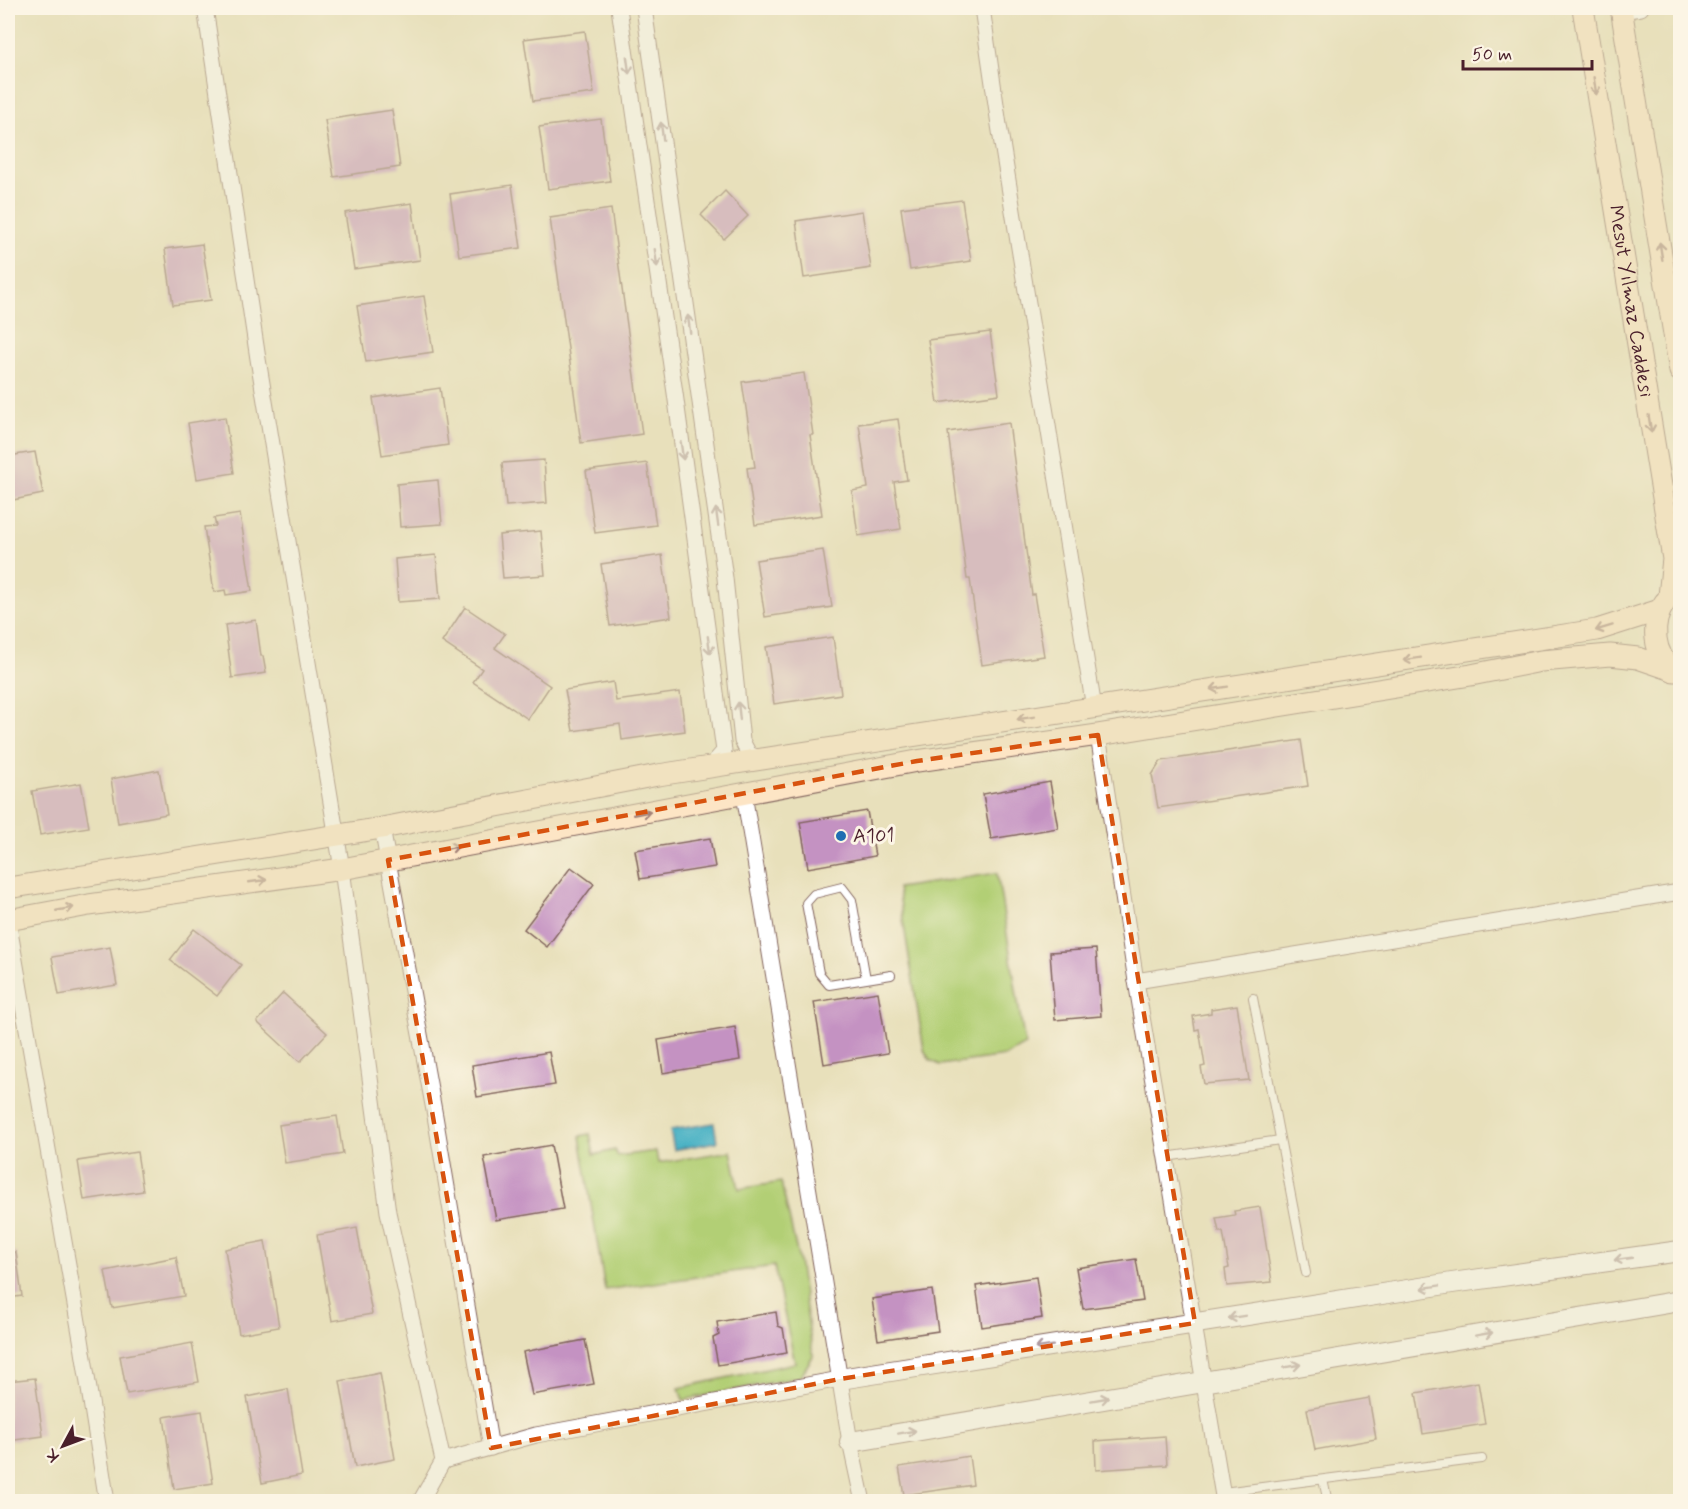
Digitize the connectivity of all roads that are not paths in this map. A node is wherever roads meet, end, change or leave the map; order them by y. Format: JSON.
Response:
{"nodes":[{"id":1,"x":205,"y":8,"type":"edge"},
{"id":2,"x":619,"y":8,"type":"edge"},
{"id":3,"x":644,"y":8,"type":"edge"},
{"id":4,"x":982,"y":8,"type":"edge"},
{"id":5,"x":1583,"y":8,"type":"edge"},
{"id":6,"x":1628,"y":9,"type":"edge"},
{"id":7,"x":1680,"y":371,"type":"edge"},
{"id":8,"x":1670,"y":598,"type":"edge"},
{"id":9,"x":1676,"y":672,"type":"edge"},
{"id":10,"x":1094,"y":708,"type":"junction"},
{"id":11,"x":1098,"y":735,"type":"junction"},
{"id":12,"x":761,"y":759,"type":"junction"},
{"id":13,"x":710,"y":767,"type":"junction"},
{"id":14,"x":744,"y":794,"type":"junction"},
{"id":15,"x":382,"y":828,"type":"junction"},
{"id":16,"x":335,"y":836,"type":"junction"},
{"id":17,"x":388,"y":860,"type":"junction"},
{"id":18,"x":342,"y":869,"type":"junction"},
{"id":19,"x":8,"y":888,"type":"edge"},
{"id":20,"x":1680,"y":892,"type":"edge"},
{"id":21,"x":8,"y":920,"type":"edge"},
{"id":22,"x":891,"y":975,"type":"dead end"},
{"id":23,"x":866,"y":979,"type":"junction"},
{"id":24,"x":1136,"y":981,"type":"junction"},
{"id":25,"x":1253,"y":998,"type":"dead end"},
{"id":26,"x":1280,"y":1140,"type":"junction"},
{"id":27,"x":1166,"y":1157,"type":"junction"},
{"id":28,"x":1680,"y":1251,"type":"edge"},
{"id":29,"x":1306,"y":1273,"type":"dead end"},
{"id":30,"x":1680,"y":1301,"type":"edge"},
{"id":31,"x":1195,"y":1323,"type":"junction"},
{"id":32,"x":840,"y":1379,"type":"junction"},
{"id":33,"x":1204,"y":1381,"type":"junction"},
{"id":34,"x":850,"y":1442,"type":"junction"},
{"id":35,"x":491,"y":1448,"type":"junction"},
{"id":36,"x":1482,"y":1460,"type":"dead end"},
{"id":37,"x":443,"y":1461,"type":"junction"},
{"id":38,"x":1323,"y":1480,"type":"junction"},
{"id":39,"x":1224,"y":1497,"type":"edge"},
{"id":40,"x":107,"y":1502,"type":"edge"},
{"id":41,"x":420,"y":1502,"type":"edge"},
{"id":42,"x":862,"y":1502,"type":"edge"},
{"id":43,"x":1328,"y":1502,"type":"edge"}],
"edges":[{"from":1,"to":16,"type":"street"},
{"from":2,"to":13,"type":"street","one_way":true},
{"from":12,"to":3,"type":"street","one_way":true},
{"from":4,"to":10,"type":"street"},
{"from":5,"to":8,"type":"main road","name":"Mesut Yılmaz Caddesi","one_way":true},
{"from":7,"to":6,"type":"main road","name":"Mesut Yılmaz Caddesi","one_way":true},
{"from":8,"to":9,"type":"main road","name":"Mesut Yılmaz Caddesi"},
{"from":8,"to":10,"type":"main road","one_way":true},
{"from":9,"to":11,"type":"main road"},
{"from":10,"to":12,"type":"main road","one_way":true},
{"from":11,"to":14,"type":"main road"},
{"from":11,"to":24,"type":"street"},
{"from":12,"to":13,"type":"main road"},
{"from":13,"to":15,"type":"main road"},
{"from":17,"to":14,"type":"main road","one_way":true},
{"from":14,"to":32,"type":"street"},
{"from":15,"to":16,"type":"main road"},
{"from":15,"to":17,"type":"street"},
{"from":16,"to":18,"type":"street"},
{"from":16,"to":19,"type":"main road"},
{"from":17,"to":18,"type":"main road"},
{"from":17,"to":35,"type":"street"},
{"from":21,"to":18,"type":"main road","one_way":true},
{"from":18,"to":37,"type":"street"},
{"from":20,"to":24,"type":"street"},
{"from":21,"to":40,"type":"street"},
{"from":22,"to":23,"type":"lane"},
{"from":23,"to":23,"type":"lane"},
{"from":24,"to":27,"type":"street"},
{"from":25,"to":26,"type":"lane"},
{"from":26,"to":27,"type":"lane"},
{"from":26,"to":29,"type":"lane"},
{"from":27,"to":31,"type":"street"},
{"from":28,"to":31,"type":"street","one_way":true},
{"from":33,"to":30,"type":"street","one_way":true},
{"from":31,"to":32,"type":"street","one_way":true},
{"from":31,"to":33,"type":"street"},
{"from":32,"to":34,"type":"street"},
{"from":32,"to":35,"type":"street"},
{"from":34,"to":33,"type":"street","one_way":true},
{"from":33,"to":39,"type":"street"},
{"from":34,"to":42,"type":"street"},
{"from":35,"to":37,"type":"street"},
{"from":36,"to":38,"type":"lane"},
{"from":37,"to":41,"type":"street"},
{"from":38,"to":39,"type":"lane"},
{"from":38,"to":43,"type":"lane"}]}
